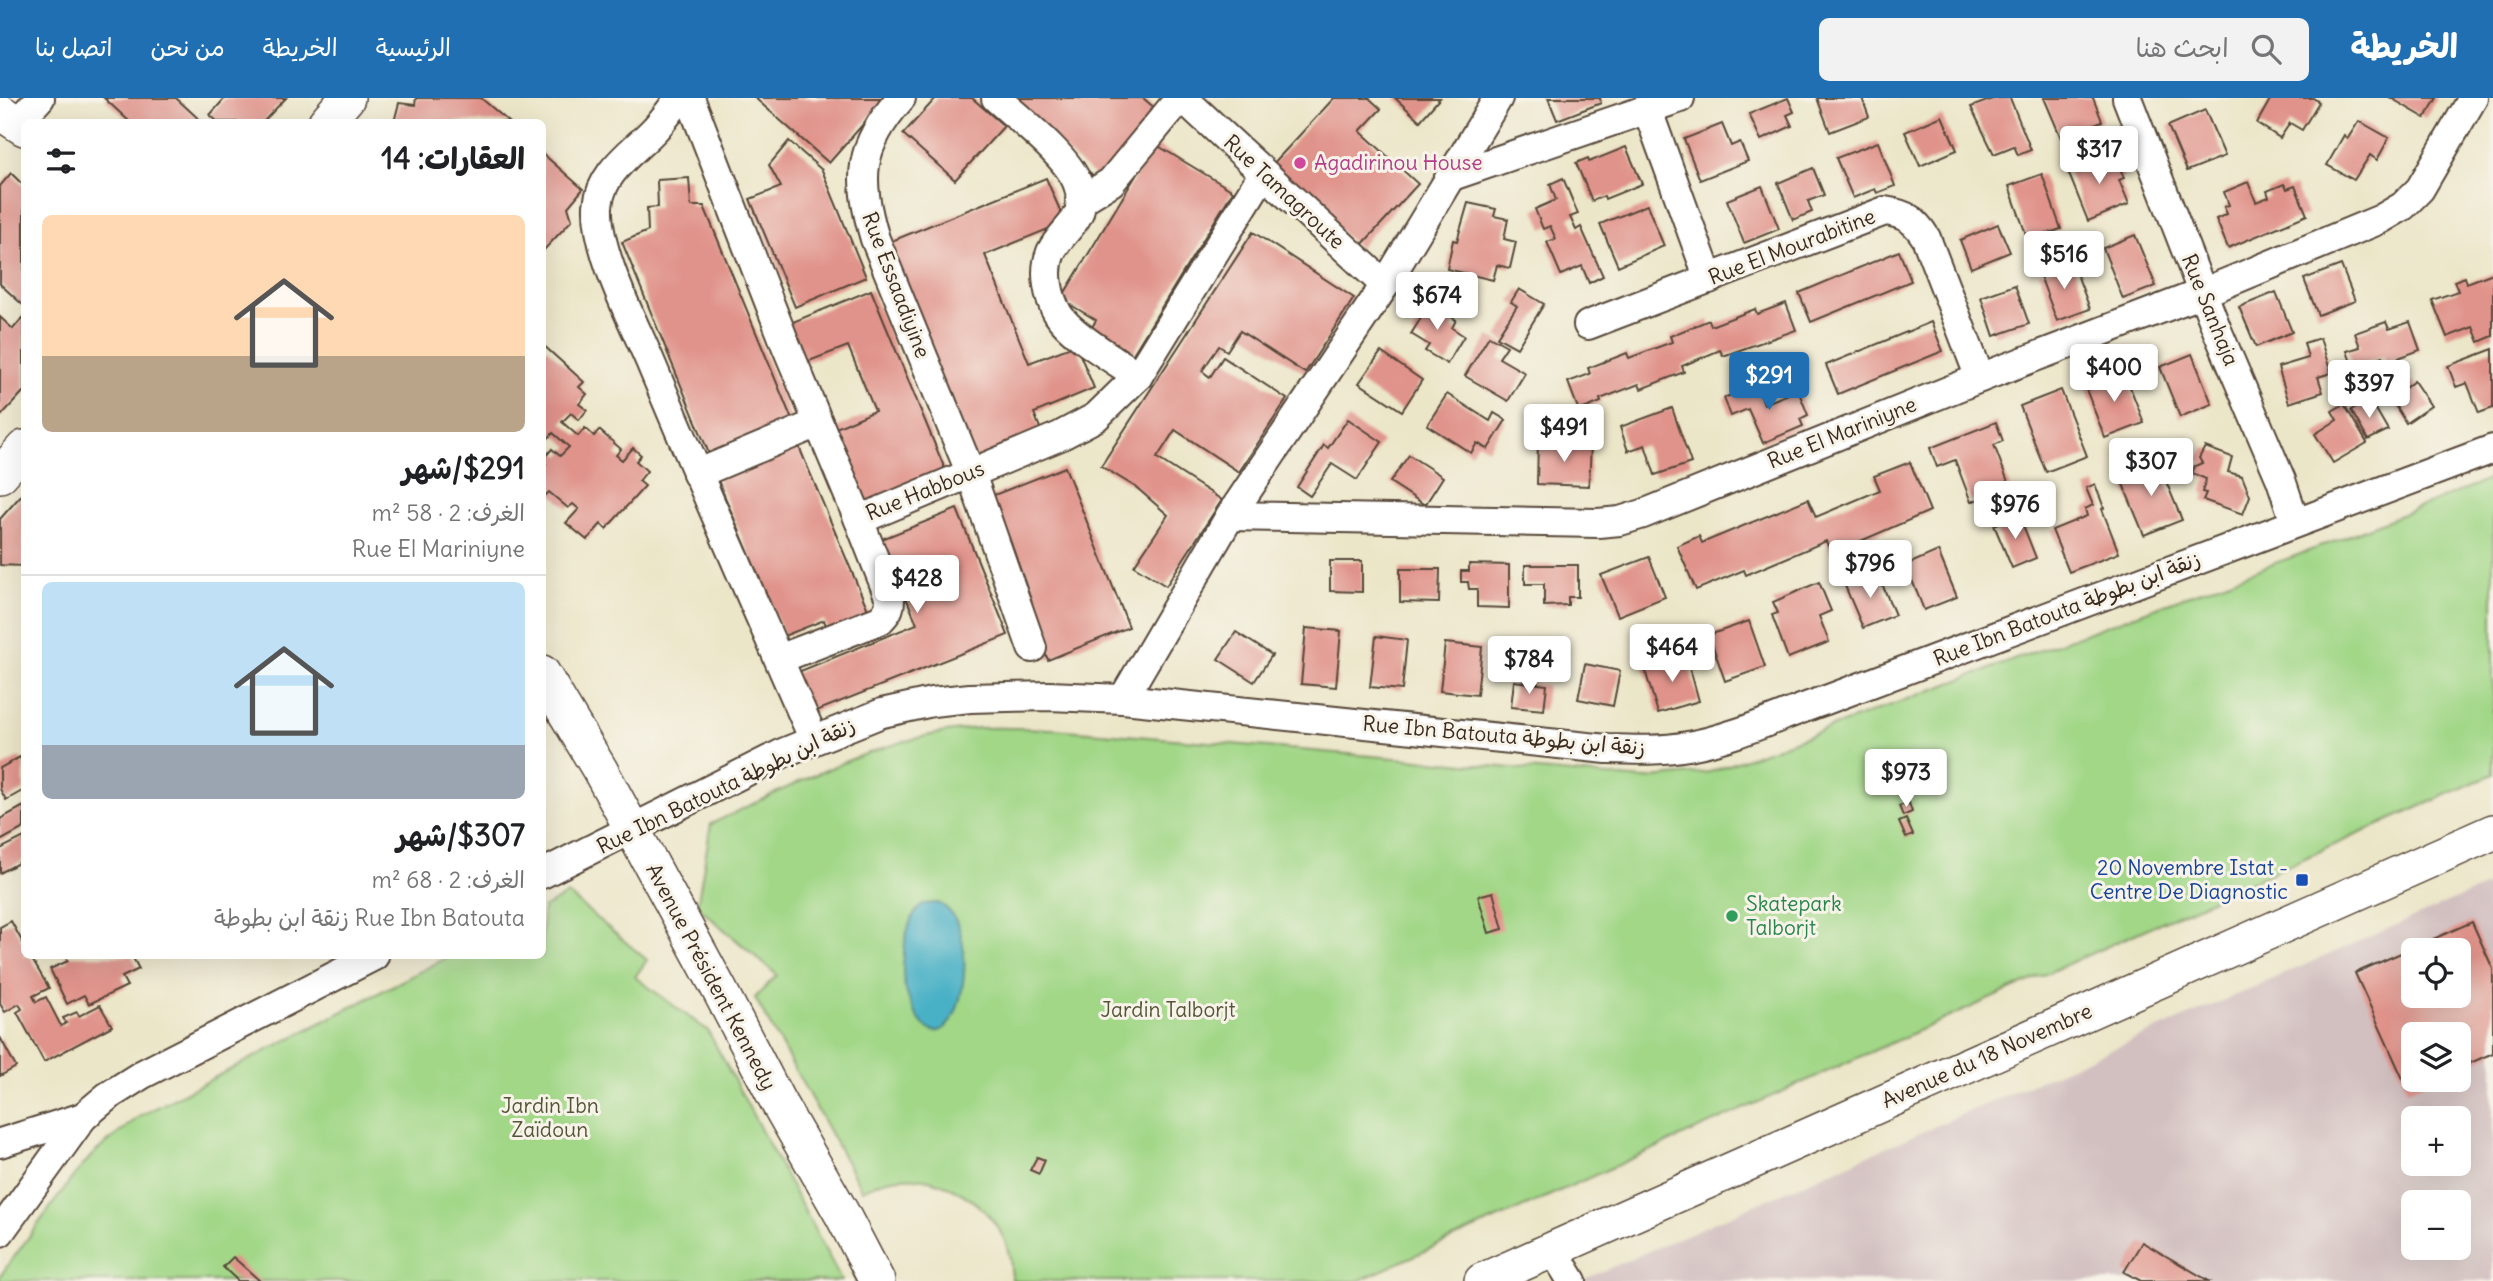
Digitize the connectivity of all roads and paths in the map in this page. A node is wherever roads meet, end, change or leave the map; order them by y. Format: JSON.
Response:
{"nodes":[{"id":1,"x":347,"y":98,"type":"edge"},
{"id":2,"x":680,"y":98,"type":"edge"},
{"id":3,"x":690,"y":98,"type":"edge"},
{"id":4,"x":901,"y":98,"type":"edge"},
{"id":5,"x":996,"y":98,"type":"edge"},
{"id":6,"x":1181,"y":98,"type":"edge"},
{"id":7,"x":1498,"y":98,"type":"edge"},
{"id":8,"x":1680,"y":98,"type":"edge"},
{"id":9,"x":2473,"y":98,"type":"edge"},
{"id":10,"x":2131,"y":99,"type":"edge"},
{"id":11,"x":1648,"y":111,"type":"junction"},
{"id":12,"x":329,"y":119,"type":"edge"},
{"id":13,"x":1264,"y":174,"type":"junction"},
{"id":14,"x":1452,"y":176,"type":"junction"},
{"id":15,"x":1080,"y":201,"type":"junction"},
{"id":16,"x":1709,"y":279,"type":"junction"},
{"id":17,"x":1385,"y":285,"type":"junction"},
{"id":18,"x":2203,"y":293,"type":"junction"},
{"id":19,"x":1588,"y":326,"type":"dead end"},
{"id":20,"x":1138,"y":376,"type":"junction"},
{"id":21,"x":1980,"y":378,"type":"junction"},
{"id":22,"x":818,"y":424,"type":"junction"},
{"id":23,"x":2493,"y":449,"type":"edge"},
{"id":24,"x":21,"y":451,"type":"edge"},
{"id":25,"x":696,"y":474,"type":"junction"},
{"id":26,"x":971,"y":474,"type":"junction"},
{"id":27,"x":0,"y":475,"type":"edge"},
{"id":28,"x":1230,"y":516,"type":"junction"},
{"id":29,"x":859,"y":520,"type":"junction"},
{"id":30,"x":2295,"y":522,"type":"junction"},
{"id":31,"x":1032,"y":648,"type":"dead end"},
{"id":32,"x":779,"y":659,"type":"junction"},
{"id":33,"x":546,"y":680,"type":"edge"},
{"id":34,"x":1123,"y":699,"type":"junction"},
{"id":35,"x":814,"y":740,"type":"junction"},
{"id":36,"x":632,"y":830,"type":"junction"},
{"id":37,"x":2493,"y":832,"type":"edge"},
{"id":38,"x":546,"y":872,"type":"edge"},
{"id":39,"x":368,"y":959,"type":"edge"},
{"id":40,"x":83,"y":1118,"type":"junction"},
{"id":41,"x":0,"y":1143,"type":"edge"},
{"id":42,"x":0,"y":1232,"type":"edge"},
{"id":43,"x":1553,"y":1250,"type":"junction"},
{"id":44,"x":877,"y":1281,"type":"edge"},
{"id":45,"x":1482,"y":1281,"type":"edge"},
{"id":46,"x":1572,"y":1281,"type":"edge"}],
"edges":[{"from":1,"to":12,"type":"street"},
{"from":2,"to":25,"type":"street"},
{"from":3,"to":22,"type":"street","name":"Rue Habbous"},
{"from":4,"to":26,"type":"street","name":"Rue Essaadiyine"},
{"from":5,"to":15,"type":"street"},
{"from":6,"to":13,"type":"street","name":"Rue Tamagroute"},
{"from":6,"to":15,"type":"street"},
{"from":7,"to":14,"type":"street"},
{"from":8,"to":11,"type":"street"},
{"from":9,"to":18,"type":"street","name":"Rue El Mariniyne"},
{"from":10,"to":18,"type":"street","name":"Rue Sanhaja"},
{"from":11,"to":14,"type":"street"},
{"from":11,"to":16,"type":"street"},
{"from":13,"to":17,"type":"street","name":"Rue Tamagroute"},
{"from":13,"to":20,"type":"street","name":"Rue Habbous"},
{"from":14,"to":17,"type":"street"},
{"from":15,"to":20,"type":"street"},
{"from":16,"to":19,"type":"street","name":"Rue El Mourabitine"},
{"from":16,"to":21,"type":"street","name":"Rue El Mourabitine"},
{"from":17,"to":28,"type":"street"},
{"from":18,"to":21,"type":"street","name":"Rue El Mariniyne"},
{"from":18,"to":30,"type":"street","name":"Rue Sanhaja"},
{"from":20,"to":26,"type":"street","name":"Rue Habbous"},
{"from":21,"to":28,"type":"street","name":"Rue El Mariniyne"},
{"from":22,"to":25,"type":"street"},
{"from":22,"to":29,"type":"street","name":"Rue Habbous"},
{"from":23,"to":30,"type":"street","name":"Rue Ibn Batouta زنقة ابن بطوطة"},
{"from":24,"to":27,"type":"street"},
{"from":25,"to":32,"type":"street"},
{"from":26,"to":29,"type":"street","name":"Rue Habbous"},
{"from":26,"to":31,"type":"street","name":"Rue Essaadiyine"},
{"from":28,"to":34,"type":"street"},
{"from":29,"to":32,"type":"street"},
{"from":30,"to":34,"type":"street","name":"Rue Ibn Batouta زنقة ابن بطوطة"},
{"from":32,"to":35,"type":"street"},
{"from":33,"to":36,"type":"street","name":"Avenue Président Kennedy"},
{"from":34,"to":35,"type":"street","name":"Rue Ibn Batouta زنقة ابن بطوطة"},
{"from":35,"to":36,"type":"street","name":"Rue Ibn Batouta زنقة ابن بطوطة"},
{"from":36,"to":38,"type":"street","name":"Rue Ibn Batouta زنقة ابن بطوطة"},
{"from":36,"to":44,"type":"street","name":"Avenue Président Kennedy"},
{"from":37,"to":43,"type":"street","name":"Avenue du 18 Novembre"},
{"from":39,"to":40,"type":"street"},
{"from":40,"to":41,"type":"street"},
{"from":40,"to":42,"type":"street"},
{"from":43,"to":45,"type":"street","name":"Avenue du 18 Novembre"},
{"from":43,"to":46,"type":"street"}]}
